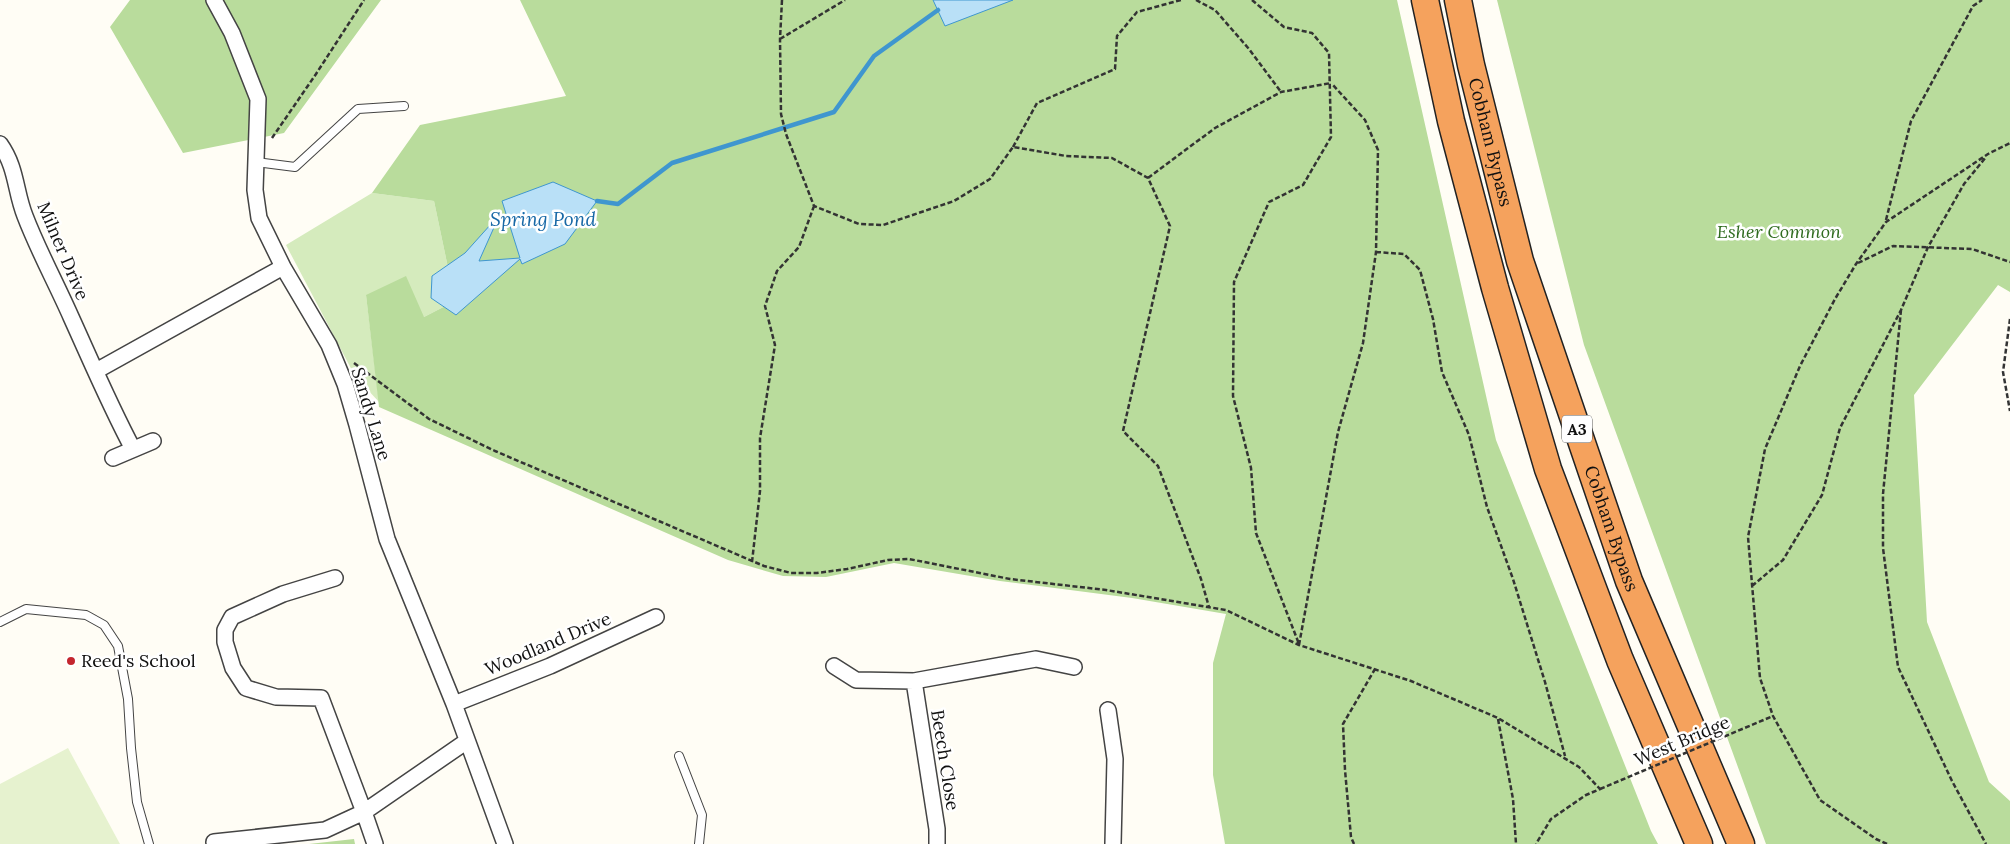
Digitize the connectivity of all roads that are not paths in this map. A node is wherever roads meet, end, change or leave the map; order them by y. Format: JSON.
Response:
{"nodes":[{"id":1,"x":214,"y":0,"type":"edge"},
{"id":2,"x":1425,"y":0,"type":"edge"},
{"id":3,"x":1458,"y":0,"type":"edge"},
{"id":4,"x":404,"y":106,"type":"dead end"},
{"id":5,"x":0,"y":144,"type":"edge"},
{"id":6,"x":256,"y":162,"type":"junction"},
{"id":7,"x":283,"y":267,"type":"junction"},
{"id":8,"x":96,"y":371,"type":"junction"},
{"id":9,"x":153,"y":441,"type":"dead end"},
{"id":10,"x":133,"y":448,"type":"junction"},
{"id":11,"x":114,"y":458,"type":"dead end"},
{"id":12,"x":335,"y":578,"type":"dead end"},
{"id":13,"x":656,"y":617,"type":"dead end"},
{"id":14,"x":0,"y":622,"type":"edge"},
{"id":15,"x":834,"y":666,"type":"dead end"},
{"id":16,"x":1074,"y":667,"type":"dead end"},
{"id":17,"x":914,"y":681,"type":"junction"},
{"id":18,"x":454,"y":704,"type":"junction"},
{"id":19,"x":1108,"y":710,"type":"dead end"},
{"id":20,"x":467,"y":741,"type":"junction"},
{"id":21,"x":679,"y":756,"type":"dead end"},
{"id":22,"x":364,"y":812,"type":"junction"},
{"id":23,"x":214,"y":842,"type":"dead end"},
{"id":24,"x":149,"y":844,"type":"edge"},
{"id":25,"x":375,"y":844,"type":"edge"},
{"id":26,"x":505,"y":844,"type":"edge"},
{"id":27,"x":699,"y":844,"type":"edge"},
{"id":28,"x":937,"y":844,"type":"edge"},
{"id":29,"x":1113,"y":844,"type":"edge"},
{"id":30,"x":1699,"y":844,"type":"edge"},
{"id":31,"x":1741,"y":844,"type":"edge"}],
"edges":[{"from":1,"to":6,"type":"street","name":"Sandy Lane"},
{"from":2,"to":30,"type":"highway","name":"Cobham Bypass","number":"A3"},
{"from":3,"to":31,"type":"highway","name":"Cobham Bypass","number":"A3"},
{"from":4,"to":6,"type":"lane"},
{"from":5,"to":8,"type":"street","name":"Milner Drive"},
{"from":6,"to":7,"type":"street","name":"Sandy Lane"},
{"from":7,"to":8,"type":"street"},
{"from":7,"to":18,"type":"street","name":"Sandy Lane"},
{"from":8,"to":10,"type":"street","name":"Milner Drive"},
{"from":9,"to":10,"type":"street"},
{"from":10,"to":11,"type":"street"},
{"from":12,"to":22,"type":"street"},
{"from":13,"to":18,"type":"street","name":"Woodland Drive"},
{"from":14,"to":24,"type":"lane"},
{"from":15,"to":17,"type":"street"},
{"from":16,"to":17,"type":"street"},
{"from":17,"to":28,"type":"street","name":"Beech Close"},
{"from":18,"to":20,"type":"street","name":"Sandy Lane"},
{"from":19,"to":29,"type":"street"},
{"from":20,"to":22,"type":"street"},
{"from":20,"to":26,"type":"street","name":"Sandy Lane"},
{"from":21,"to":27,"type":"lane"},
{"from":22,"to":23,"type":"street"},
{"from":22,"to":25,"type":"street"}]}
